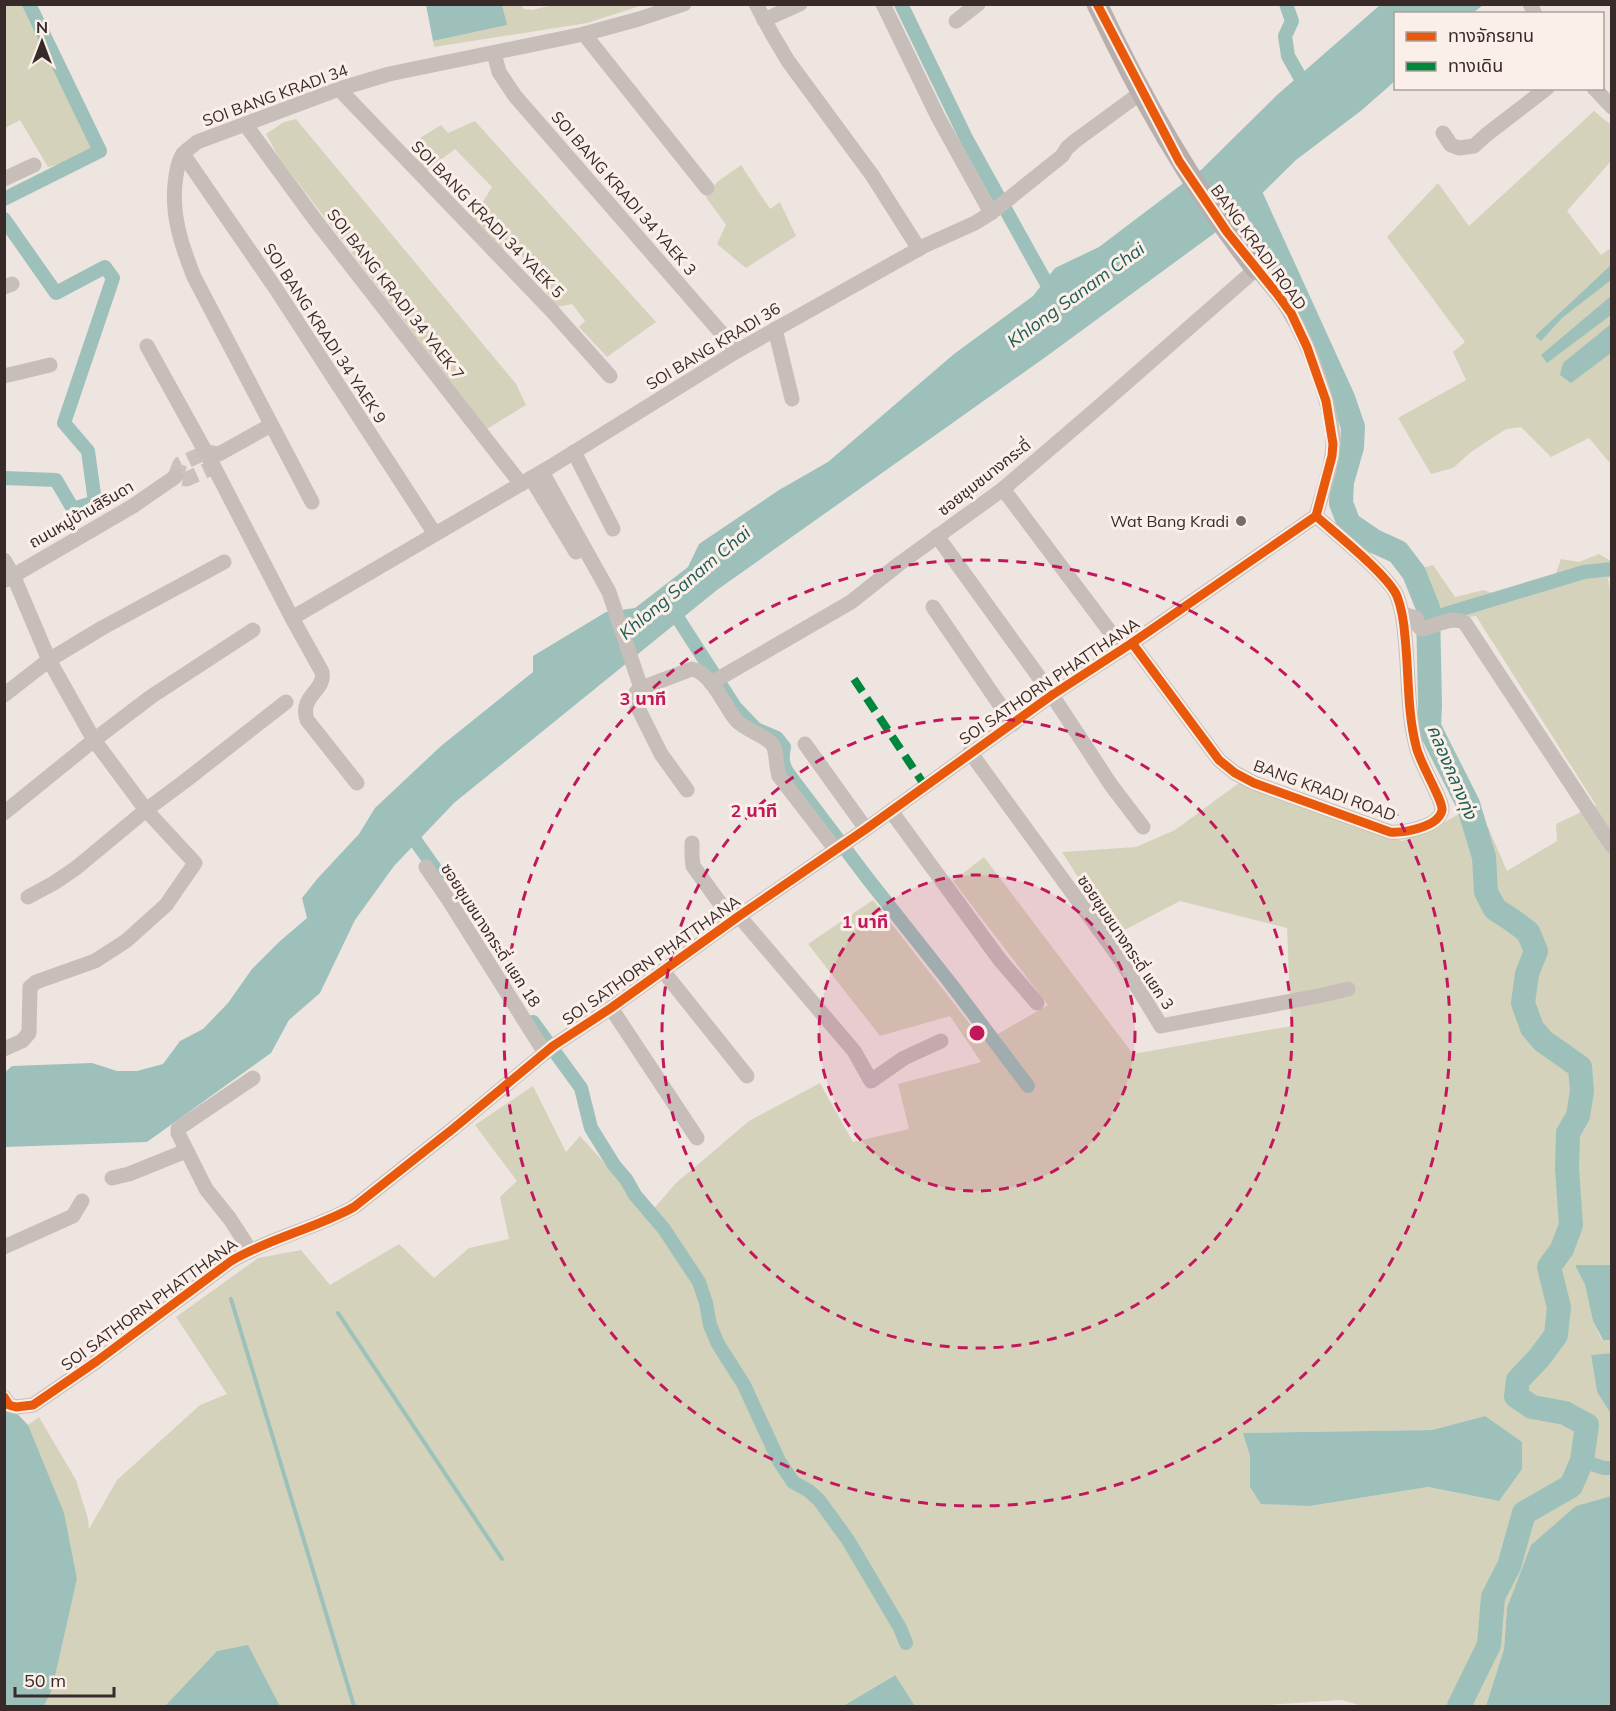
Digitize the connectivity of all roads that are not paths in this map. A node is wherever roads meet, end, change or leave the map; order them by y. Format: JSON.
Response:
{"nodes":[{"id":1,"x":684,"y":4,"type":"edge"},
{"id":2,"x":756,"y":4,"type":"edge"},
{"id":3,"x":800,"y":4,"type":"edge"},
{"id":4,"x":883,"y":4,"type":"edge"},
{"id":5,"x":978,"y":4,"type":"edge"},
{"id":6,"x":1097,"y":4,"type":"edge"},
{"id":7,"x":764,"y":20,"type":"junction"},
{"id":8,"x":956,"y":21,"type":"dead end"},
{"id":9,"x":584,"y":34,"type":"junction"},
{"id":10,"x":494,"y":53,"type":"junction"},
{"id":11,"x":339,"y":89,"type":"junction"},
{"id":12,"x":1544,"y":90,"type":"edge"},
{"id":13,"x":1596,"y":90,"type":"edge"},
{"id":14,"x":1142,"y":92,"type":"junction"},
{"id":15,"x":1611,"y":107,"type":"edge"},
{"id":16,"x":245,"y":124,"type":"junction"},
{"id":17,"x":1443,"y":133,"type":"dead end"},
{"id":18,"x":183,"y":154,"type":"junction"},
{"id":19,"x":34,"y":165,"type":"dead end"},
{"id":20,"x":4,"y":179,"type":"edge"},
{"id":21,"x":707,"y":188,"type":"dead end"},
{"id":22,"x":998,"y":207,"type":"junction"},
{"id":23,"x":919,"y":249,"type":"junction"},
{"id":24,"x":1256,"y":269,"type":"junction"},
{"id":25,"x":775,"y":329,"type":"junction"},
{"id":26,"x":147,"y":346,"type":"dead end"},
{"id":27,"x":737,"y":351,"type":"junction"},
{"id":28,"x":50,"y":365,"type":"dead end"},
{"id":29,"x":4,"y":376,"type":"edge"},
{"id":30,"x":610,"y":376,"type":"dead end"},
{"id":31,"x":792,"y":399,"type":"dead end"},
{"id":32,"x":271,"y":425,"type":"junction"},
{"id":33,"x":574,"y":452,"type":"junction"},
{"id":34,"x":219,"y":454,"type":"tunnel mouth"},
{"id":35,"x":175,"y":477,"type":"dead end"},
{"id":36,"x":532,"y":478,"type":"junction"},
{"id":37,"x":1003,"y":489,"type":"junction"},
{"id":38,"x":312,"y":502,"type":"dead end"},
{"id":39,"x":1316,"y":516,"type":"junction"},
{"id":40,"x":613,"y":529,"type":"dead end"},
{"id":41,"x":435,"y":534,"type":"junction"},
{"id":42,"x":938,"y":536,"type":"junction"},
{"id":43,"x":4,"y":560,"type":"edge"},
{"id":44,"x":580,"y":560,"type":"dead end"},
{"id":45,"x":224,"y":562,"type":"dead end"},
{"id":46,"x":9,"y":578,"type":"edge"},
{"id":47,"x":933,"y":608,"type":"dead end"},
{"id":48,"x":1402,"y":614,"type":"junction"},
{"id":49,"x":292,"y":618,"type":"junction"},
{"id":50,"x":253,"y":630,"type":"dead end"},
{"id":51,"x":1127,"y":646,"type":"junction"},
{"id":52,"x":49,"y":660,"type":"junction"},
{"id":53,"x":715,"y":681,"type":"junction"},
{"id":54,"x":640,"y":688,"type":"junction"},
{"id":55,"x":4,"y":695,"type":"edge"},
{"id":56,"x":1052,"y":695,"type":"junction"},
{"id":57,"x":286,"y":702,"type":"dead end"},
{"id":58,"x":1013,"y":724,"type":"junction"},
{"id":59,"x":94,"y":740,"type":"junction"},
{"id":60,"x":805,"y":744,"type":"dead end"},
{"id":61,"x":970,"y":752,"type":"junction"},
{"id":62,"x":357,"y":783,"type":"dead end"},
{"id":63,"x":687,"y":790,"type":"dead end"},
{"id":64,"x":146,"y":810,"type":"junction"},
{"id":65,"x":891,"y":811,"type":"junction"},
{"id":66,"x":4,"y":813,"type":"edge"},
{"id":67,"x":1143,"y":827,"type":"dead end"},
{"id":68,"x":866,"y":829,"type":"junction"},
{"id":69,"x":692,"y":843,"type":"dead end"},
{"id":70,"x":1611,"y":846,"type":"edge"},
{"id":71,"x":840,"y":847,"type":"junction"},
{"id":72,"x":426,"y":867,"type":"dead end"},
{"id":73,"x":28,"y":897,"type":"dead end"},
{"id":74,"x":736,"y":919,"type":"junction"},
{"id":75,"x":663,"y":971,"type":"junction"},
{"id":76,"x":1348,"y":989,"type":"dead end"},
{"id":77,"x":1037,"y":1003,"type":"dead end"},
{"id":78,"x":611,"y":1008,"type":"junction"},
{"id":79,"x":942,"y":1041,"type":"dead end"},
{"id":80,"x":4,"y":1049,"type":"edge"},
{"id":81,"x":549,"y":1050,"type":"junction"},
{"id":82,"x":747,"y":1076,"type":"dead end"},
{"id":83,"x":253,"y":1078,"type":"dead end"},
{"id":84,"x":697,"y":1138,"type":"dead end"},
{"id":85,"x":186,"y":1150,"type":"junction"},
{"id":86,"x":112,"y":1178,"type":"dead end"},
{"id":87,"x":82,"y":1201,"type":"dead end"},
{"id":88,"x":4,"y":1247,"type":"edge"},
{"id":89,"x":250,"y":1250,"type":"junction"},
{"id":90,"x":4,"y":1397,"type":"edge"}],
"edges":[{"from":1,"to":9,"type":"street","name":"SOI BANG KRADI 34"},
{"from":2,"to":7,"type":"street"},
{"from":3,"to":7,"type":"street"},
{"from":4,"to":22,"type":"street"},
{"from":5,"to":8,"type":"street"},
{"from":6,"to":14,"type":"street","name":"BANG KRADI ROAD"},
{"from":7,"to":23,"type":"street"},
{"from":9,"to":10,"type":"street","name":"SOI BANG KRADI 34"},
{"from":9,"to":21,"type":"street"},
{"from":10,"to":11,"type":"street","name":"SOI BANG KRADI 34"},
{"from":10,"to":27,"type":"street","name":"SOI BANG KRADI 34 YAEK 3"},
{"from":11,"to":16,"type":"street","name":"SOI BANG KRADI 34"},
{"from":11,"to":30,"type":"street","name":"SOI BANG KRADI 34 YAEK 5"},
{"from":12,"to":17,"type":"street"},
{"from":13,"to":15,"type":"street"},
{"from":14,"to":22,"type":"street","name":"SOI BANG KRADI 36"},
{"from":14,"to":24,"type":"street","name":"BANG KRADI ROAD"},
{"from":16,"to":18,"type":"street","name":"SOI BANG KRADI 34"},
{"from":16,"to":36,"type":"street","name":"SOI BANG KRADI 34 YAEK 7"},
{"from":18,"to":32,"type":"street"},
{"from":18,"to":41,"type":"street","name":"SOI BANG KRADI 34 YAEK 9"},
{"from":19,"to":20,"type":"street"},
{"from":22,"to":23,"type":"street","name":"SOI BANG KRADI 36"},
{"from":23,"to":25,"type":"street","name":"SOI BANG KRADI 36"},
{"from":24,"to":37,"type":"street","name":"ซอยชุมชนางกระดี่"},
{"from":24,"to":39,"type":"street","name":"BANG KRADI ROAD"},
{"from":25,"to":27,"type":"street","name":"SOI BANG KRADI 36"},
{"from":25,"to":31,"type":"street"},
{"from":26,"to":49,"type":"street"},
{"from":27,"to":33,"type":"street","name":"SOI BANG KRADI 36"},
{"from":28,"to":29,"type":"street"},
{"from":32,"to":34,"type":"street"},
{"from":32,"to":38,"type":"street"},
{"from":33,"to":36,"type":"street","name":"SOI BANG KRADI 36"},
{"from":33,"to":40,"type":"street"},
{"from":35,"to":46,"type":"street","name":"ถนนหมู่บ้านสิรินดา"},
{"from":36,"to":41,"type":"street","name":"SOI BANG KRADI 36"},
{"from":36,"to":44,"type":"street"},
{"from":36,"to":54,"type":"street"},
{"from":37,"to":42,"type":"street","name":"ซอยชุมชนางกระดี่"},
{"from":37,"to":51,"type":"street"},
{"from":39,"to":48,"type":"street","name":"BANG KRADI ROAD"},
{"from":39,"to":51,"type":"street","name":"SOI SATHORN PHATTHANA"},
{"from":41,"to":49,"type":"street","name":"SOI BANG KRADI 36"},
{"from":42,"to":53,"type":"street","name":"ซอยชุมชนางกระดี่"},
{"from":42,"to":56,"type":"street"},
{"from":43,"to":46,"type":"street"},
{"from":45,"to":52,"type":"street"},
{"from":46,"to":52,"type":"street"},
{"from":47,"to":58,"type":"street"},
{"from":48,"to":51,"type":"street","name":"BANG KRADI ROAD"},
{"from":48,"to":70,"type":"street"},
{"from":49,"to":62,"type":"street"},
{"from":50,"to":59,"type":"street"},
{"from":51,"to":56,"type":"street","name":"SOI SATHORN PHATTHANA"},
{"from":52,"to":55,"type":"street"},
{"from":52,"to":59,"type":"street"},
{"from":53,"to":54,"type":"street"},
{"from":53,"to":71,"type":"street"},
{"from":54,"to":63,"type":"street"},
{"from":56,"to":58,"type":"street","name":"SOI SATHORN PHATTHANA"},
{"from":56,"to":67,"type":"street"},
{"from":57,"to":64,"type":"street"},
{"from":58,"to":61,"type":"street","name":"SOI SATHORN PHATTHANA"},
{"from":59,"to":64,"type":"street"},
{"from":59,"to":66,"type":"street"},
{"from":60,"to":68,"type":"street"},
{"from":61,"to":65,"type":"street","name":"SOI SATHORN PHATTHANA"},
{"from":61,"to":76,"type":"street","name":"ซอยชุมชนางกระดี่ แยก 3"},
{"from":64,"to":73,"type":"street"},
{"from":64,"to":80,"type":"street"},
{"from":65,"to":68,"type":"street","name":"SOI SATHORN PHATTHANA"},
{"from":65,"to":77,"type":"street"},
{"from":68,"to":71,"type":"street","name":"SOI SATHORN PHATTHANA"},
{"from":69,"to":74,"type":"street"},
{"from":71,"to":74,"type":"street","name":"SOI SATHORN PHATTHANA"},
{"from":72,"to":81,"type":"street","name":"ซอยชุมชนางกระดี่ แยก 18"},
{"from":74,"to":75,"type":"street","name":"SOI SATHORN PHATTHANA"},
{"from":74,"to":79,"type":"street"},
{"from":75,"to":78,"type":"street","name":"SOI SATHORN PHATTHANA"},
{"from":75,"to":82,"type":"street"},
{"from":78,"to":81,"type":"street","name":"SOI SATHORN PHATTHANA"},
{"from":78,"to":84,"type":"street"},
{"from":81,"to":89,"type":"street","name":"SOI SATHORN PHATTHANA"},
{"from":83,"to":85,"type":"street"},
{"from":85,"to":86,"type":"street"},
{"from":85,"to":89,"type":"street"},
{"from":87,"to":88,"type":"street"},
{"from":89,"to":90,"type":"street","name":"SOI SATHORN PHATTHANA"}]}
